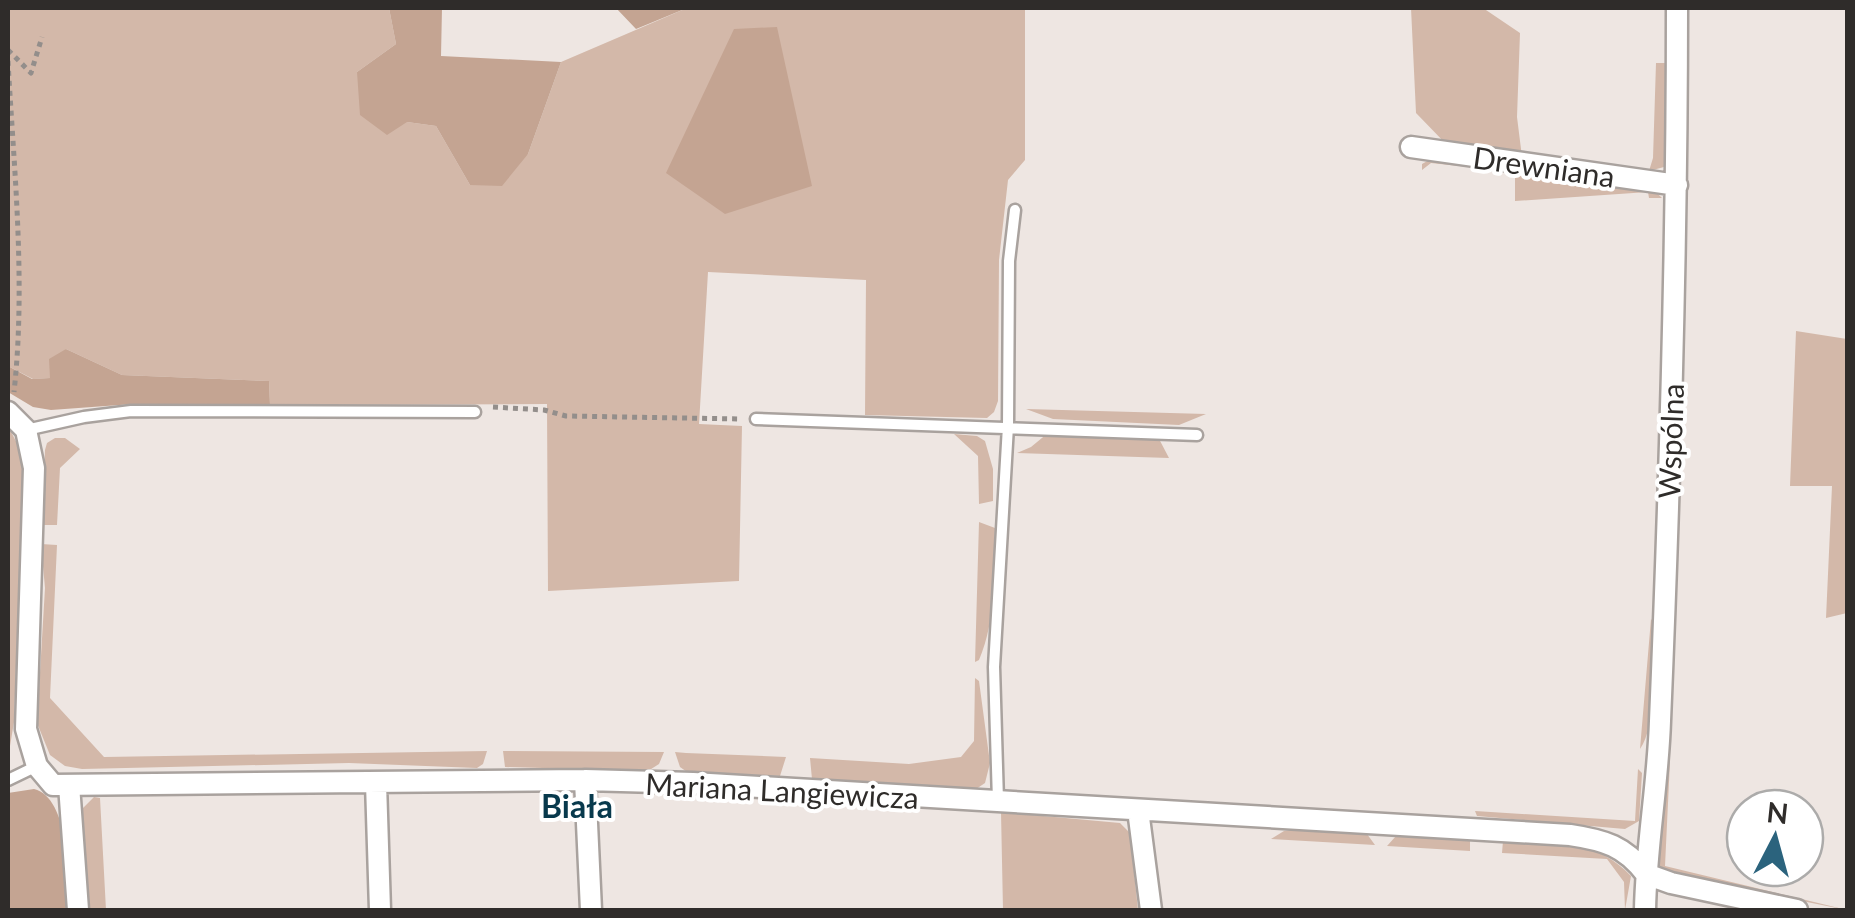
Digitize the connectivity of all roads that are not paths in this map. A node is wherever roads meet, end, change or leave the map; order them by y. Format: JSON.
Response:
{"nodes":[{"id":1,"x":1677,"y":8,"type":"edge"},
{"id":2,"x":1411,"y":147,"type":"dead end"},
{"id":3,"x":1677,"y":186,"type":"junction"},
{"id":4,"x":1015,"y":210,"type":"dead end"},
{"id":5,"x":475,"y":412,"type":"road end"},
{"id":6,"x":15,"y":419,"type":"edge"},
{"id":7,"x":756,"y":419,"type":"road end"},
{"id":8,"x":1008,"y":426,"type":"junction"},
{"id":9,"x":1198,"y":435,"type":"dead end"},
{"id":10,"x":36,"y":766,"type":"junction"},
{"id":11,"x":8,"y":780,"type":"edge"},
{"id":12,"x":585,"y":780,"type":"junction"},
{"id":13,"x":376,"y":782,"type":"junction"},
{"id":14,"x":70,"y":784,"type":"junction"},
{"id":15,"x":998,"y":802,"type":"junction"},
{"id":16,"x":1138,"y":810,"type":"junction"},
{"id":17,"x":1646,"y":874,"type":"junction"},
{"id":18,"x":78,"y":910,"type":"edge"},
{"id":19,"x":380,"y":910,"type":"edge"},
{"id":20,"x":591,"y":910,"type":"edge"},
{"id":21,"x":1151,"y":910,"type":"edge"},
{"id":22,"x":1646,"y":910,"type":"edge"},
{"id":23,"x":1797,"y":910,"type":"edge"}],
"edges":[{"from":1,"to":3,"type":"street","name":"Wspólna"},
{"from":2,"to":3,"type":"street","name":"Drewniana"},
{"from":3,"to":17,"type":"street","name":"Wspólna"},
{"from":4,"to":8,"type":"lane"},
{"from":5,"to":6,"type":"lane"},
{"from":6,"to":10,"type":"street"},
{"from":7,"to":8,"type":"lane"},
{"from":8,"to":9,"type":"lane"},
{"from":8,"to":15,"type":"lane"},
{"from":10,"to":11,"type":"lane"},
{"from":10,"to":14,"type":"street","name":"Mariana Langiewicza"},
{"from":12,"to":13,"type":"street","name":"Mariana Langiewicza"},
{"from":12,"to":15,"type":"street","name":"Mariana Langiewicza"},
{"from":12,"to":20,"type":"street"},
{"from":13,"to":14,"type":"street","name":"Mariana Langiewicza"},
{"from":13,"to":19,"type":"street"},
{"from":14,"to":18,"type":"street"},
{"from":15,"to":16,"type":"street","name":"Mariana Langiewicza"},
{"from":16,"to":17,"type":"street","name":"Mariana Langiewicza"},
{"from":16,"to":21,"type":"street"},
{"from":17,"to":22,"type":"street","name":"Wspólna"},
{"from":17,"to":23,"type":"street"}]}
